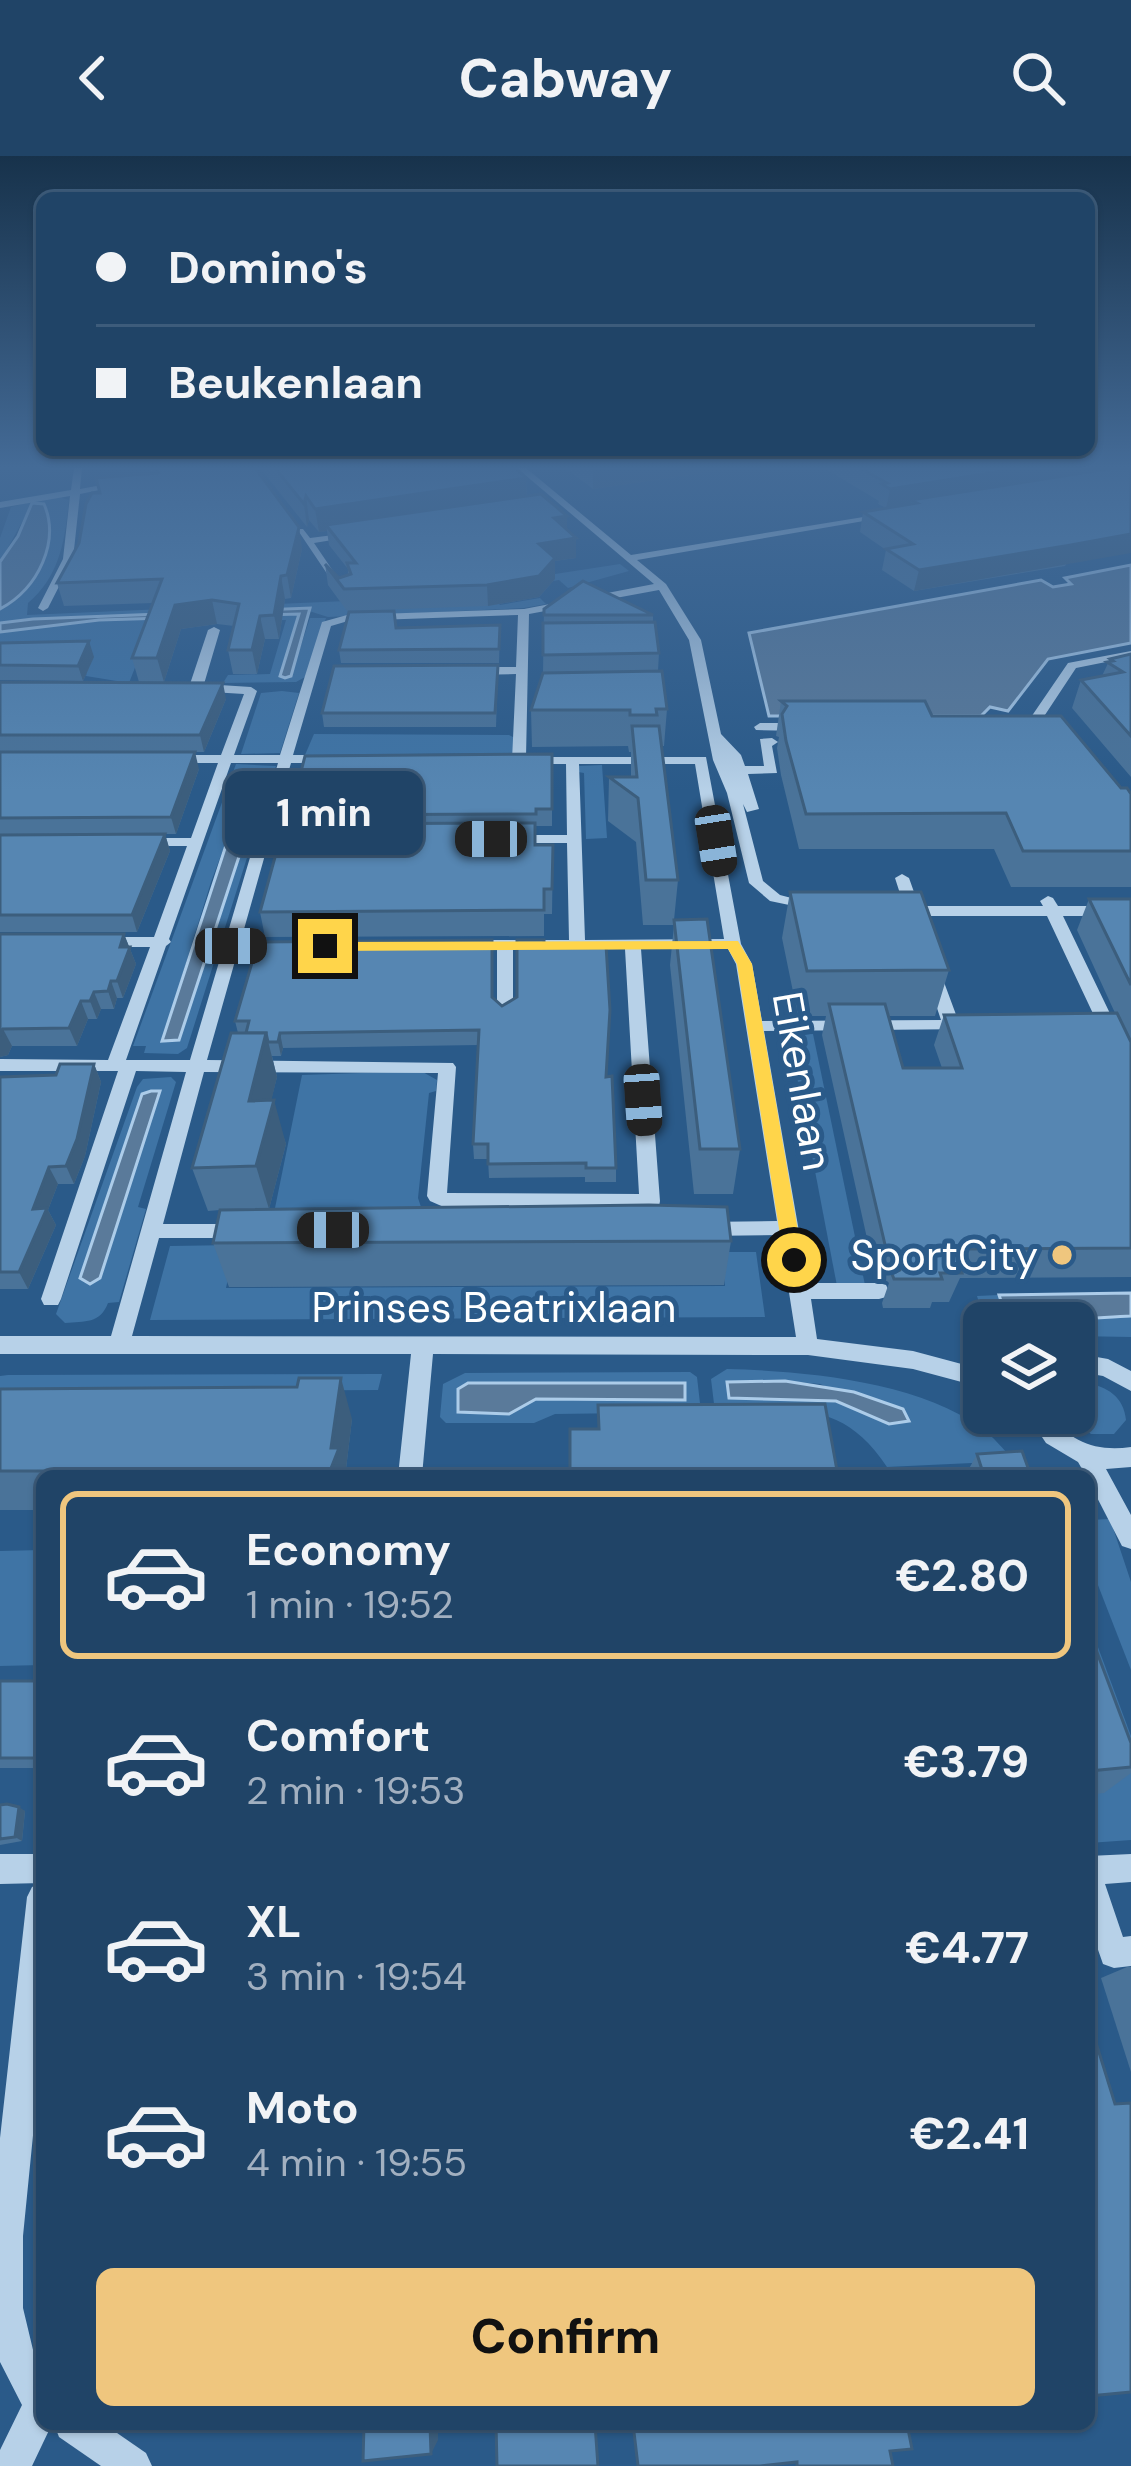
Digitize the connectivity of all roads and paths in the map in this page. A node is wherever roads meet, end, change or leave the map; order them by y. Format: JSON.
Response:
{"nodes":[{"id":1,"x":59,"y":576,"type":"edge"},
{"id":2,"x":333,"y":576,"type":"edge"},
{"id":3,"x":650,"y":576,"type":"edge"},
{"id":4,"x":662,"y":586,"type":"junction"},
{"id":5,"x":345,"y":592,"type":"edge"},
{"id":6,"x":43,"y":608,"type":"dead end"},
{"id":7,"x":524,"y":612,"type":"junction"},
{"id":8,"x":214,"y":630,"type":"dead end"},
{"id":9,"x":523,"y":652,"type":"junction"},
{"id":10,"x":541,"y":652,"type":"edge"},
{"id":11,"x":1131,"y":654,"type":"edge"},
{"id":12,"x":522,"y":670,"type":"junction"},
{"id":13,"x":443,"y":671,"type":"edge"},
{"id":14,"x":313,"y":672,"type":"junction"},
{"id":15,"x":337,"y":672,"type":"edge"},
{"id":16,"x":521,"y":701,"type":"junction"},
{"id":17,"x":544,"y":701,"type":"edge"},
{"id":18,"x":825,"y":727,"type":"edge"},
{"id":19,"x":1011,"y":727,"type":"edge"},
{"id":20,"x":1031,"y":727,"type":"junction"},
{"id":21,"x":760,"y":728,"type":"dead end"},
{"id":22,"x":1052,"y":730,"type":"edge"},
{"id":23,"x":717,"y":737,"type":"junction"},
{"id":24,"x":772,"y":742,"type":"dead end"},
{"id":25,"x":288,"y":758,"type":"junction"},
{"id":26,"x":226,"y":759,"type":"junction"},
{"id":27,"x":357,"y":759,"type":"edge"},
{"id":28,"x":159,"y":760,"type":"edge"},
{"id":29,"x":496,"y":760,"type":"edge"},
{"id":30,"x":519,"y":760,"type":"junction"},
{"id":31,"x":572,"y":760,"type":"junction"},
{"id":32,"x":742,"y":770,"type":"junction"},
{"id":33,"x":491,"y":839,"type":"edge"},
{"id":34,"x":574,"y":839,"type":"junction"},
{"id":35,"x":264,"y":840,"type":"junction"},
{"id":36,"x":284,"y":840,"type":"edge"},
{"id":37,"x":124,"y":842,"type":"edge"},
{"id":38,"x":198,"y":842,"type":"junction"},
{"id":39,"x":902,"y":878,"type":"dead end"},
{"id":40,"x":1131,"y":901,"type":"edge"},
{"id":41,"x":890,"y":906,"type":"edge"},
{"id":42,"x":911,"y":906,"type":"junction"},
{"id":43,"x":1050,"y":906,"type":"junction"},
{"id":44,"x":1131,"y":911,"type":"edge"},
{"id":45,"x":922,"y":937,"type":"edge"},
{"id":46,"x":82,"y":942,"type":"edge"},
{"id":47,"x":163,"y":942,"type":"junction"},
{"id":48,"x":733,"y":944,"type":"junction"},
{"id":49,"x":505,"y":945,"type":"junction"},
{"id":50,"x":577,"y":945,"type":"junction"},
{"id":51,"x":633,"y":945,"type":"junction"},
{"id":52,"x":231,"y":946,"type":"junction"},
{"id":53,"x":253,"y":946,"type":"edge"},
{"id":54,"x":440,"y":946,"type":"edge"},
{"id":55,"x":929,"y":959,"type":"edge"},
{"id":56,"x":505,"y":1012,"type":"edge"},
{"id":57,"x":996,"y":1024,"type":"edge"},
{"id":58,"x":1084,"y":1024,"type":"edge"},
{"id":59,"x":1107,"y":1024,"type":"junction"},
{"id":60,"x":951,"y":1025,"type":"junction"},
{"id":61,"x":755,"y":1026,"type":"junction"},
{"id":62,"x":198,"y":1064,"type":"junction"},
{"id":63,"x":0,"y":1065,"type":"edge"},
{"id":64,"x":122,"y":1065,"type":"junction"},
{"id":65,"x":1131,"y":1075,"type":"edge"},
{"id":66,"x":650,"y":1201,"type":"junction"},
{"id":67,"x":789,"y":1228,"type":"junction"},
{"id":68,"x":627,"y":1229,"type":"edge"},
{"id":69,"x":651,"y":1229,"type":"junction"},
{"id":70,"x":151,"y":1231,"type":"junction"},
{"id":71,"x":270,"y":1231,"type":"edge"},
{"id":72,"x":799,"y":1291,"type":"junction"},
{"id":73,"x":879,"y":1291,"type":"dead end"},
{"id":74,"x":51,"y":1298,"type":"dead end"},
{"id":75,"x":119,"y":1345,"type":"junction"},
{"id":76,"x":0,"y":1346,"type":"edge"},
{"id":77,"x":423,"y":1346,"type":"junction"},
{"id":78,"x":808,"y":1346,"type":"junction"},
{"id":79,"x":1095,"y":1366,"type":"edge"},
{"id":80,"x":963,"y":1373,"type":"edge"},
{"id":81,"x":1131,"y":1382,"type":"edge"},
{"id":82,"x":1053,"y":1434,"type":"edge"},
{"id":83,"x":1087,"y":1456,"type":"junction"},
{"id":84,"x":1131,"y":1456,"type":"edge"},
{"id":85,"x":411,"y":1470,"type":"edge"},
{"id":86,"x":1095,"y":1470,"type":"edge"},
{"id":87,"x":1095,"y":1471,"type":"edge"},
{"id":88,"x":1131,"y":1538,"type":"edge"},
{"id":89,"x":36,"y":1868,"type":"edge"},
{"id":90,"x":1131,"y":1868,"type":"edge"},
{"id":91,"x":0,"y":1869,"type":"edge"},
{"id":92,"x":1095,"y":1871,"type":"edge"},
{"id":93,"x":1095,"y":1898,"type":"edge"},
{"id":94,"x":1131,"y":1951,"type":"edge"},
{"id":95,"x":36,"y":1954,"type":"edge"},
{"id":96,"x":36,"y":2393,"type":"edge"},
{"id":97,"x":36,"y":2416,"type":"edge"},
{"id":98,"x":81,"y":2430,"type":"edge"},
{"id":99,"x":12,"y":2466,"type":"edge"},
{"id":100,"x":133,"y":2466,"type":"edge"}],
"edges":[{"from":1,"to":6,"type":"street"},
{"from":2,"to":5,"type":"street"},
{"from":3,"to":4,"type":"street"},
{"from":4,"to":7,"type":"street"},
{"from":4,"to":23,"type":"street"},
{"from":7,"to":9,"type":"street"},
{"from":7,"to":14,"type":"street"},
{"from":8,"to":26,"type":"street"},
{"from":9,"to":10,"type":"street"},
{"from":9,"to":12,"type":"street"},
{"from":11,"to":20,"type":"street"},
{"from":12,"to":13,"type":"street"},
{"from":12,"to":16,"type":"street"},
{"from":14,"to":15,"type":"street"},
{"from":14,"to":25,"type":"street"},
{"from":16,"to":17,"type":"street"},
{"from":16,"to":30,"type":"street"},
{"from":18,"to":21,"type":"street"},
{"from":19,"to":20,"type":"street"},
{"from":20,"to":22,"type":"street"},
{"from":23,"to":32,"type":"street"},
{"from":23,"to":32,"type":"street"},
{"from":24,"to":32,"type":"street"},
{"from":25,"to":26,"type":"street"},
{"from":25,"to":27,"type":"street"},
{"from":25,"to":35,"type":"street"},
{"from":26,"to":28,"type":"street"},
{"from":26,"to":38,"type":"street"},
{"from":29,"to":30,"type":"street"},
{"from":30,"to":31,"type":"street"},
{"from":31,"to":34,"type":"street"},
{"from":31,"to":48,"type":"street","name":"Eikenlaan"},
{"from":33,"to":34,"type":"street"},
{"from":34,"to":50,"type":"street"},
{"from":35,"to":36,"type":"street"},
{"from":35,"to":52,"type":"street"},
{"from":37,"to":38,"type":"street"},
{"from":38,"to":47,"type":"street"},
{"from":39,"to":42,"type":"street"},
{"from":40,"to":43,"type":"street"},
{"from":41,"to":42,"type":"street"},
{"from":42,"to":43,"type":"street"},
{"from":42,"to":45,"type":"street"},
{"from":43,"to":44,"type":"street"},
{"from":43,"to":59,"type":"street"},
{"from":46,"to":47,"type":"street"},
{"from":47,"to":64,"type":"street"},
{"from":48,"to":51,"type":"street"},
{"from":48,"to":61,"type":"street","name":"Eikenlaan"},
{"from":49,"to":50,"type":"street"},
{"from":49,"to":54,"type":"street"},
{"from":49,"to":56,"type":"street"},
{"from":50,"to":51,"type":"street"},
{"from":51,"to":66,"type":"street"},
{"from":52,"to":53,"type":"street"},
{"from":52,"to":62,"type":"street"},
{"from":55,"to":60,"type":"street"},
{"from":57,"to":60,"type":"street"},
{"from":58,"to":59,"type":"street"},
{"from":59,"to":65,"type":"street"},
{"from":60,"to":61,"type":"street"},
{"from":61,"to":67,"type":"street","name":"Eikenlaan"},
{"from":62,"to":64,"type":"street"},
{"from":62,"to":66,"type":"street"},
{"from":62,"to":70,"type":"street"},
{"from":63,"to":64,"type":"street"},
{"from":64,"to":74,"type":"street"},
{"from":66,"to":69,"type":"street"},
{"from":67,"to":69,"type":"street"},
{"from":67,"to":72,"type":"street","name":"Eikenlaan"},
{"from":68,"to":69,"type":"street"},
{"from":70,"to":71,"type":"street"},
{"from":70,"to":75,"type":"street"},
{"from":72,"to":73,"type":"street"},
{"from":72,"to":78,"type":"street","name":"Eikenlaan"},
{"from":75,"to":76,"type":"street","name":"Prinses Beatrixlaan"},
{"from":75,"to":77,"type":"street","name":"Prinses Beatrixlaan"},
{"from":77,"to":78,"type":"street","name":"Prinses Beatrixlaan"},
{"from":77,"to":85,"type":"street"},
{"from":78,"to":80,"type":"street","name":"Prinses Beatrixlaan"},
{"from":79,"to":81,"type":"street"},
{"from":82,"to":83,"type":"street"},
{"from":83,"to":84,"type":"street"},
{"from":83,"to":86,"type":"street"},
{"from":87,"to":88,"type":"street"},
{"from":89,"to":91,"type":"street"},
{"from":90,"to":92,"type":"street"},
{"from":93,"to":94,"type":"street"},
{"from":95,"to":96,"type":"street"},
{"from":97,"to":99,"type":"street"},
{"from":98,"to":100,"type":"street"}]}
